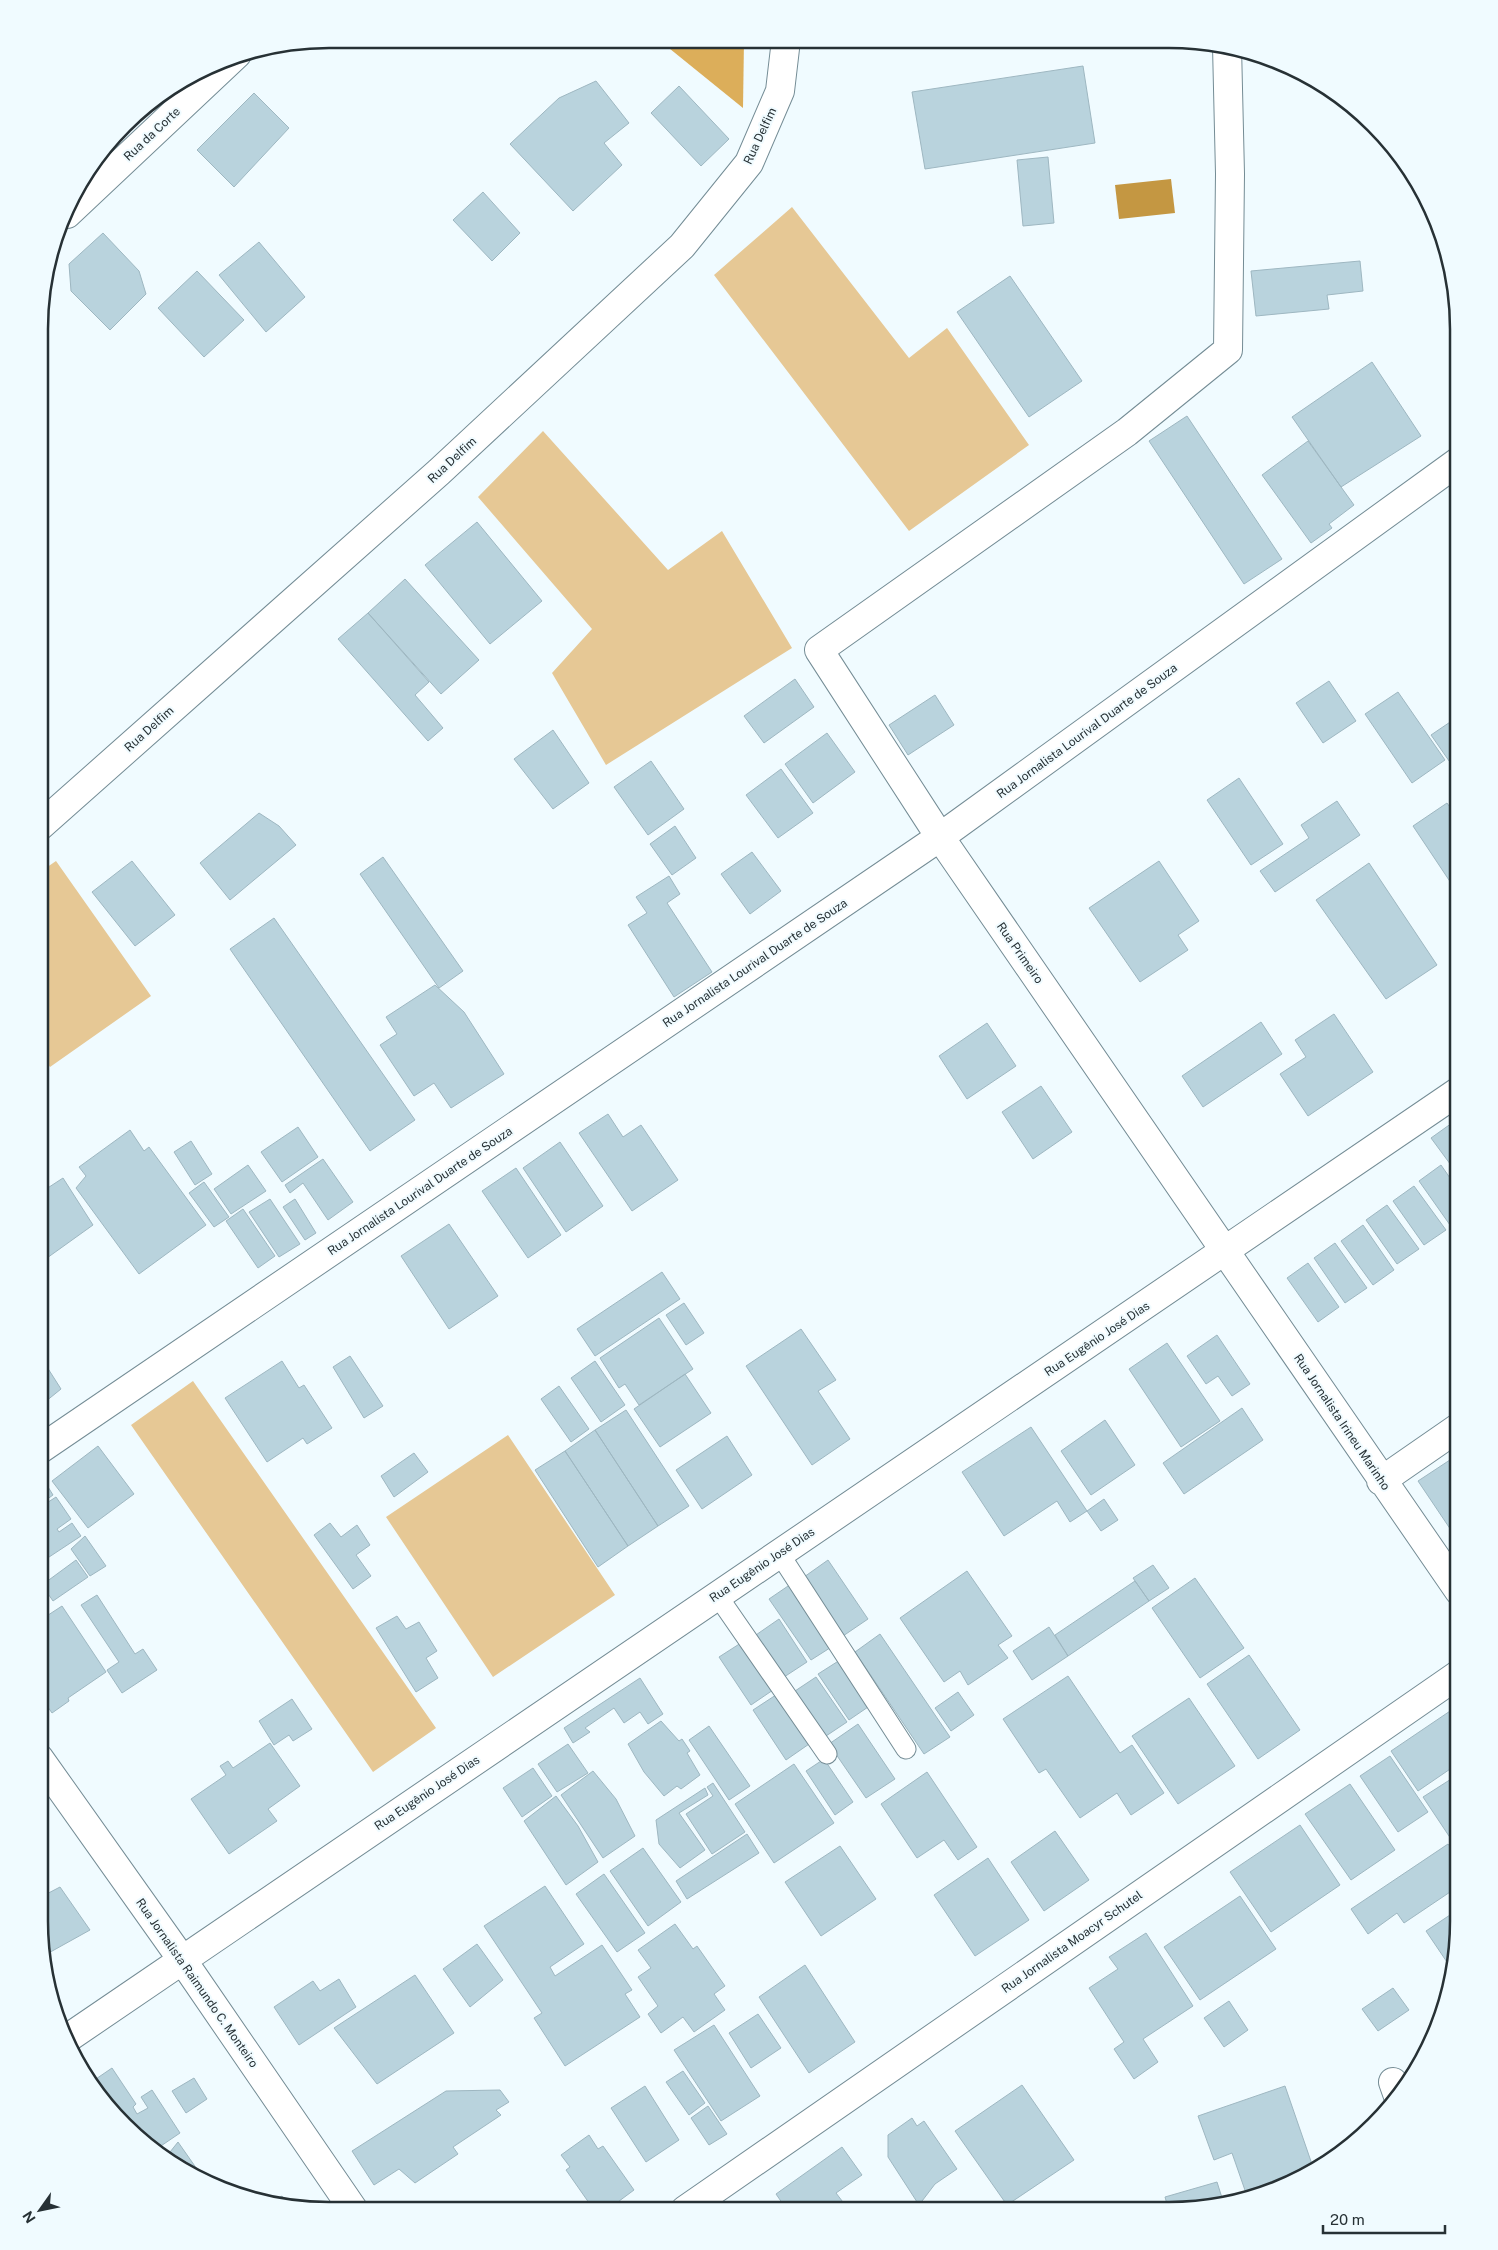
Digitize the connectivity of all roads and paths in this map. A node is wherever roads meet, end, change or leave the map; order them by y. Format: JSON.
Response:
{"nodes":[{"id":1,"x":785,"y":48,"type":"edge"},
{"id":2,"x":1227,"y":53,"type":"edge"},
{"id":3,"x":221,"y":69,"type":"edge"},
{"id":4,"x":75,"y":206,"type":"edge"},
{"id":5,"x":1450,"y":468,"type":"edge"},
{"id":6,"x":48,"y":819,"type":"edge"},
{"id":7,"x":940,"y":837,"type":"junction"},
{"id":8,"x":1450,"y":1098,"type":"edge"},
{"id":9,"x":1226,"y":1251,"type":"junction"},
{"id":10,"x":1450,"y":1433,"type":"edge"},
{"id":11,"x":48,"y":1445,"type":"edge"},
{"id":12,"x":1381,"y":1481,"type":"junction"},
{"id":13,"x":779,"y":1553,"type":"junction"},
{"id":14,"x":1450,"y":1578,"type":"edge"},
{"id":15,"x":717,"y":1595,"type":"junction"},
{"id":16,"x":1450,"y":1680,"type":"edge"},
{"id":17,"x":906,"y":1749,"type":"dead end"},
{"id":18,"x":827,"y":1754,"type":"dead end"},
{"id":19,"x":48,"y":1771,"type":"edge"},
{"id":20,"x":182,"y":1961,"type":"junction"},
{"id":21,"x":72,"y":2035,"type":"edge"},
{"id":22,"x":348,"y":2202,"type":"edge"},
{"id":23,"x":697,"y":2202,"type":"edge"}],
"edges":[{"from":1,"to":6,"type":"street","name":"Rua Delfim"},
{"from":2,"to":7,"type":"street","name":"Rua Primeiro"},
{"from":3,"to":4,"type":"street","name":"Rua da Corte"},
{"from":5,"to":7,"type":"street","name":"Rua Jornalista Lourival Duarte de Souza"},
{"from":7,"to":9,"type":"street","name":"Rua Primeiro"},
{"from":7,"to":11,"type":"street","name":"Rua Jornalista Lourival Duarte de Souza"},
{"from":8,"to":9,"type":"street","name":"Rua Eugênio José Dias"},
{"from":9,"to":12,"type":"street","name":"Rua Jornalista Irineu Marinho"},
{"from":9,"to":13,"type":"street","name":"Rua Eugênio José Dias"},
{"from":10,"to":12,"type":"street"},
{"from":12,"to":14,"type":"street","name":"Rua Jornalista Irineu Marinho"},
{"from":13,"to":15,"type":"street","name":"Rua Eugênio José Dias"},
{"from":13,"to":17,"type":"lane"},
{"from":15,"to":18,"type":"lane"},
{"from":15,"to":20,"type":"street","name":"Rua Eugênio José Dias"},
{"from":16,"to":23,"type":"street","name":"Rua Jornalista Moacyr Schutel"},
{"from":19,"to":20,"type":"street","name":"Rua Jornalista Raimundo C. Monteiro"},
{"from":20,"to":21,"type":"street","name":"Rua Eugênio José Dias"},
{"from":20,"to":22,"type":"street","name":"Rua Jornalista Raimundo C. Monteiro"}]}
